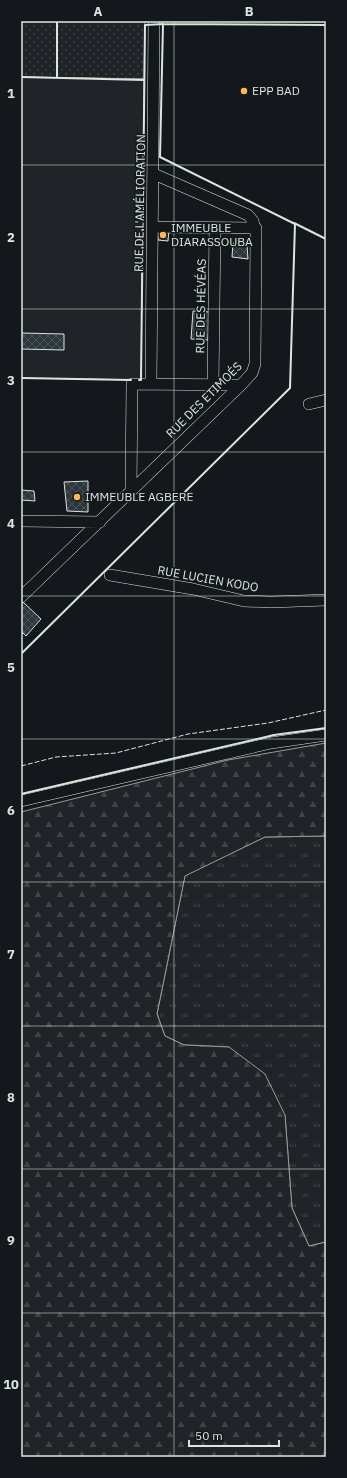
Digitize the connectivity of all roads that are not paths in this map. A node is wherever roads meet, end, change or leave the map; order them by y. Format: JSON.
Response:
{"nodes":[{"id":1,"x":154,"y":21,"type":"edge"},
{"id":2,"x":154,"y":174,"type":"junction"},
{"id":3,"x":153,"y":227,"type":"junction"},
{"id":4,"x":215,"y":228,"type":"junction"},
{"id":5,"x":256,"y":228,"type":"junction"},
{"id":6,"x":151,"y":384,"type":"junction"},
{"id":7,"x":213,"y":385,"type":"junction"},
{"id":8,"x":241,"y":385,"type":"junction"},
{"id":9,"x":326,"y":400,"type":"edge"},
{"id":10,"x":309,"y":404,"type":"dead end"},
{"id":11,"x":131,"y":490,"type":"junction"},
{"id":12,"x":21,"y":521,"type":"edge"},
{"id":13,"x":100,"y":522,"type":"junction"},
{"id":14,"x":110,"y":575,"type":"dead end"},
{"id":15,"x":21,"y":597,"type":"edge"},
{"id":16,"x":326,"y":600,"type":"edge"},
{"id":17,"x":326,"y":736,"type":"edge"},
{"id":18,"x":21,"y":801,"type":"edge"}],
"edges":[{"from":1,"to":2,"type":"street","name":"RUE DE L'AMÉLIORATION"},
{"from":2,"to":3,"type":"street","name":"RUE DE L'AMÉLIORATION"},
{"from":2,"to":5,"type":"street"},
{"from":3,"to":4,"type":"street"},
{"from":3,"to":6,"type":"street","name":"RUE DE L'AMÉLIORATION"},
{"from":4,"to":5,"type":"street"},
{"from":4,"to":7,"type":"street","name":"RUE DES HÉVÉAS"},
{"from":5,"to":8,"type":"street","name":"RUE DES ETIMOÉS"},
{"from":6,"to":7,"type":"street"},
{"from":6,"to":11,"type":"street"},
{"from":7,"to":8,"type":"street"},
{"from":8,"to":11,"type":"street","name":"RUE DES ETIMOÉS"},
{"from":9,"to":10,"type":"street"},
{"from":11,"to":13,"type":"street","name":"RUE DES ETIMOÉS"},
{"from":12,"to":13,"type":"street"},
{"from":13,"to":15,"type":"street","name":"RUE DES ETIMOÉS"},
{"from":14,"to":16,"type":"street","name":"RUE LUCIEN KODO"},
{"from":17,"to":18,"type":"street"}]}
